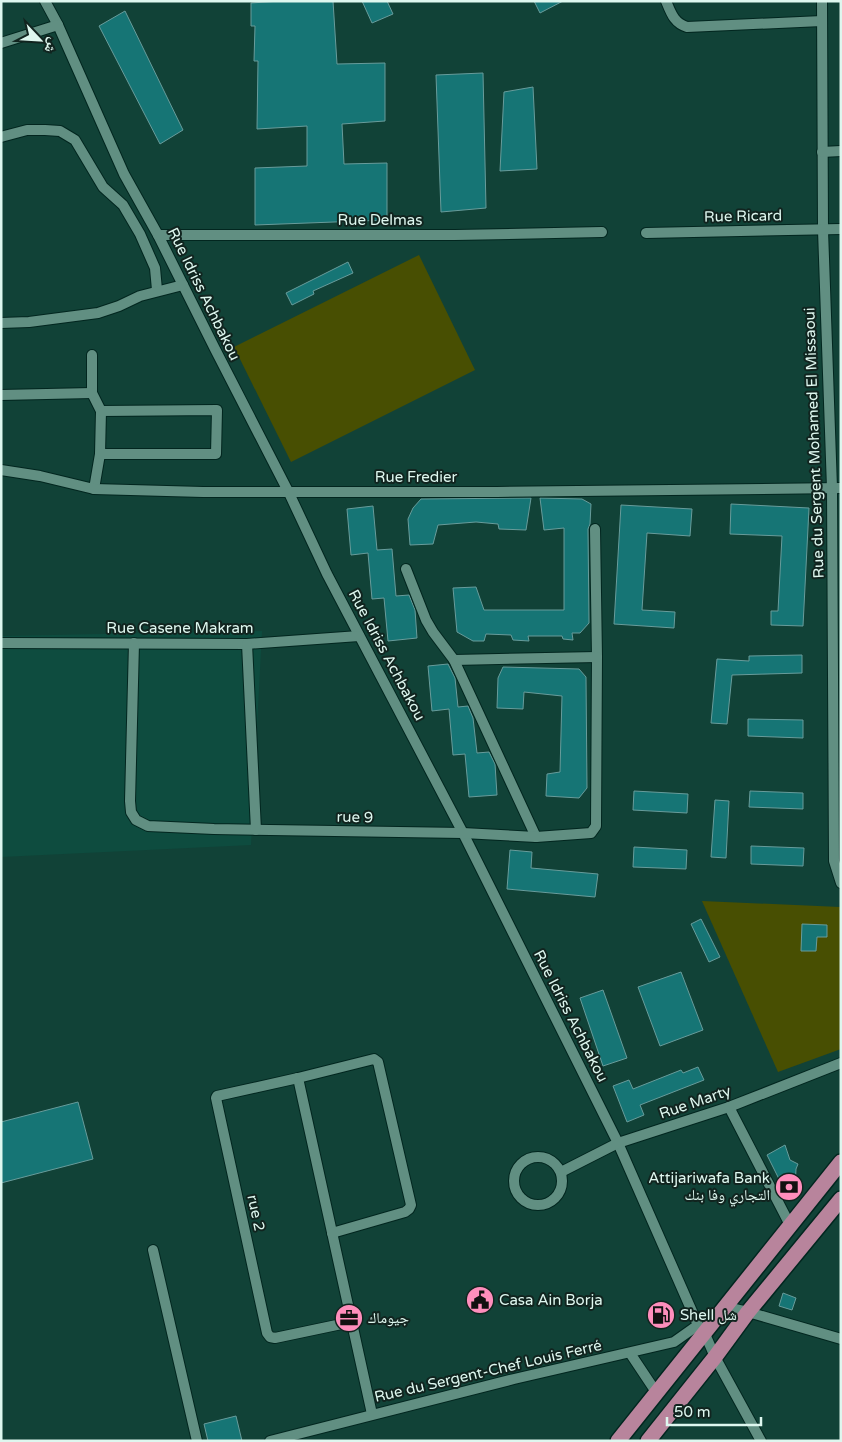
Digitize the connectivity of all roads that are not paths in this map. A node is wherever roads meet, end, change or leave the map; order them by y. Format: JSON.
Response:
{"nodes":[{"id":1,"x":45,"y":1,"type":"edge"},
{"id":2,"x":666,"y":1,"type":"edge"},
{"id":3,"x":822,"y":1,"type":"edge"},
{"id":4,"x":822,"y":21,"type":"junction"},
{"id":5,"x":58,"y":25,"type":"junction"},
{"id":6,"x":1,"y":43,"type":"edge"},
{"id":7,"x":1,"y":137,"type":"edge"},
{"id":8,"x":841,"y":151,"type":"edge"},
{"id":9,"x":822,"y":152,"type":"junction"},
{"id":10,"x":841,"y":229,"type":"edge"},
{"id":11,"x":823,"y":230,"type":"junction"},
{"id":12,"x":602,"y":232,"type":"dead end"},
{"id":13,"x":646,"y":233,"type":"dead end"},
{"id":14,"x":158,"y":234,"type":"junction"},
{"id":15,"x":183,"y":285,"type":"junction"},
{"id":16,"x":157,"y":290,"type":"junction"},
{"id":17,"x":1,"y":324,"type":"edge"},
{"id":18,"x":92,"y":355,"type":"dead end"},
{"id":19,"x":92,"y":393,"type":"junction"},
{"id":20,"x":1,"y":395,"type":"edge"},
{"id":21,"x":101,"y":411,"type":"junction"},
{"id":22,"x":100,"y":454,"type":"junction"},
{"id":23,"x":1,"y":470,"type":"edge"},
{"id":24,"x":836,"y":488,"type":"edge"},
{"id":25,"x":94,"y":489,"type":"junction"},
{"id":26,"x":289,"y":493,"type":"junction"},
{"id":27,"x":595,"y":528,"type":"dead end"},
{"id":28,"x":406,"y":569,"type":"dead end"},
{"id":29,"x":359,"y":636,"type":"junction"},
{"id":30,"x":1,"y":643,"type":"edge"},
{"id":31,"x":134,"y":643,"type":"junction"},
{"id":32,"x":247,"y":644,"type":"junction"},
{"id":33,"x":597,"y":657,"type":"junction"},
{"id":34,"x":454,"y":660,"type":"junction"},
{"id":35,"x":256,"y":830,"type":"junction"},
{"id":36,"x":463,"y":833,"type":"junction"},
{"id":37,"x":536,"y":836,"type":"junction"},
{"id":38,"x":841,"y":884,"type":"edge"},
{"id":39,"x":841,"y":1063,"type":"edge"},
{"id":40,"x":298,"y":1078,"type":"junction"},
{"id":41,"x":729,"y":1107,"type":"junction"},
{"id":42,"x":618,"y":1143,"type":"junction"},
{"id":43,"x":841,"y":1162,"type":"edge"},
{"id":44,"x":561,"y":1172,"type":"junction"},
{"id":45,"x":841,"y":1199,"type":"edge"},
{"id":46,"x":790,"y":1225,"type":"junction"},
{"id":47,"x":332,"y":1233,"type":"junction"},
{"id":48,"x":153,"y":1250,"type":"dead end"},
{"id":49,"x":726,"y":1307,"type":"junction"},
{"id":50,"x":748,"y":1312,"type":"junction"},
{"id":51,"x":351,"y":1322,"type":"junction"},
{"id":52,"x":702,"y":1329,"type":"junction"},
{"id":53,"x":841,"y":1339,"type":"edge"},
{"id":54,"x":630,"y":1353,"type":"junction"},
{"id":55,"x":715,"y":1357,"type":"junction"},
{"id":56,"x":656,"y":1392,"type":"junction"},
{"id":57,"x":372,"y":1414,"type":"junction"},
{"id":58,"x":197,"y":1441,"type":"edge"},
{"id":59,"x":270,"y":1441,"type":"edge"},
{"id":60,"x":618,"y":1441,"type":"edge"},
{"id":61,"x":648,"y":1441,"type":"edge"},
{"id":62,"x":761,"y":1441,"type":"edge"}],
"edges":[{"from":1,"to":5,"type":"street","name":"Rue Idriss Achbakou"},
{"from":2,"to":4,"type":"street"},
{"from":3,"to":4,"type":"street","name":"Rue du Sergent Mohamed El Missaoui"},
{"from":4,"to":9,"type":"street","name":"Rue du Sergent Mohamed El Missaoui"},
{"from":5,"to":6,"type":"street"},
{"from":5,"to":14,"type":"street","name":"Rue Idriss Achbakou"},
{"from":7,"to":16,"type":"street"},
{"from":8,"to":9,"type":"street"},
{"from":9,"to":11,"type":"street","name":"Rue du Sergent Mohamed El Missaoui"},
{"from":10,"to":11,"type":"street","name":"Rue Ricard"},
{"from":11,"to":13,"type":"street","name":"Rue Ricard"},
{"from":11,"to":24,"type":"street","name":"Rue du Sergent Mohamed El Missaoui"},
{"from":12,"to":14,"type":"street","name":"Rue Delmas"},
{"from":14,"to":15,"type":"street","name":"Rue Idriss Achbakou"},
{"from":15,"to":16,"type":"street"},
{"from":15,"to":26,"type":"street","name":"Rue Idriss Achbakou"},
{"from":16,"to":17,"type":"street"},
{"from":18,"to":19,"type":"street"},
{"from":19,"to":20,"type":"street"},
{"from":19,"to":21,"type":"street"},
{"from":21,"to":22,"type":"street"},
{"from":21,"to":22,"type":"street"},
{"from":22,"to":25,"type":"street"},
{"from":23,"to":25,"type":"street","name":"Rue Fredier"},
{"from":24,"to":26,"type":"street","name":"Rue Fredier"},
{"from":24,"to":38,"type":"street","name":"Rue du Sergent Mohamed El Missaoui"},
{"from":25,"to":26,"type":"street","name":"Rue Fredier"},
{"from":26,"to":29,"type":"street","name":"Rue Idriss Achbakou"},
{"from":27,"to":33,"type":"street"},
{"from":28,"to":34,"type":"street"},
{"from":29,"to":32,"type":"street","name":"Rue Casene Makram"},
{"from":29,"to":36,"type":"street","name":"Rue Idriss Achbakou"},
{"from":30,"to":31,"type":"street","name":"Rue Casene Makram"},
{"from":31,"to":32,"type":"street","name":"Rue Casene Makram"},
{"from":31,"to":35,"type":"street","name":"rue 9"},
{"from":32,"to":35,"type":"street"},
{"from":33,"to":34,"type":"street"},
{"from":33,"to":37,"type":"street","name":"rue 9"},
{"from":34,"to":37,"type":"street"},
{"from":35,"to":36,"type":"street","name":"rue 9"},
{"from":36,"to":37,"type":"street","name":"rue 9"},
{"from":36,"to":42,"type":"street","name":"Rue Idriss Achbakou"},
{"from":39,"to":41,"type":"street","name":"Rue Marty"},
{"from":40,"to":47,"type":"street"},
{"from":40,"to":47,"type":"street"},
{"from":40,"to":51,"type":"street","name":"rue 2"},
{"from":41,"to":42,"type":"street","name":"Rue Marty"},
{"from":41,"to":46,"type":"street"},
{"from":42,"to":44,"type":"street","name":"Rue Marty"},
{"from":42,"to":52,"type":"street","name":"Rue Idriss Achbakou"},
{"from":43,"to":46,"type":"main road"},
{"from":44,"to":44,"type":"street"},
{"from":45,"to":50,"type":"main road"},
{"from":46,"to":49,"type":"main road"},
{"from":47,"to":51,"type":"street"},
{"from":48,"to":58,"type":"street"},
{"from":49,"to":50,"type":"street"},
{"from":49,"to":52,"type":"main road"},
{"from":50,"to":53,"type":"street"},
{"from":50,"to":55,"type":"main road"},
{"from":51,"to":57,"type":"street"},
{"from":52,"to":54,"type":"street","name":"Rue du Sergent-Chef Louis Ferré"},
{"from":52,"to":55,"type":"street","name":"Rue Idriss Achbakou"},
{"from":52,"to":56,"type":"main road"},
{"from":54,"to":56,"type":"street"},
{"from":54,"to":57,"type":"street","name":"Rue du Sergent-Chef Louis Ferré"},
{"from":55,"to":61,"type":"main road"},
{"from":55,"to":62,"type":"street","name":"Rue Idriss Achbakou"},
{"from":56,"to":60,"type":"main road"},
{"from":57,"to":59,"type":"street","name":"Rue du Sergent-Chef Louis Ferré"}]}
